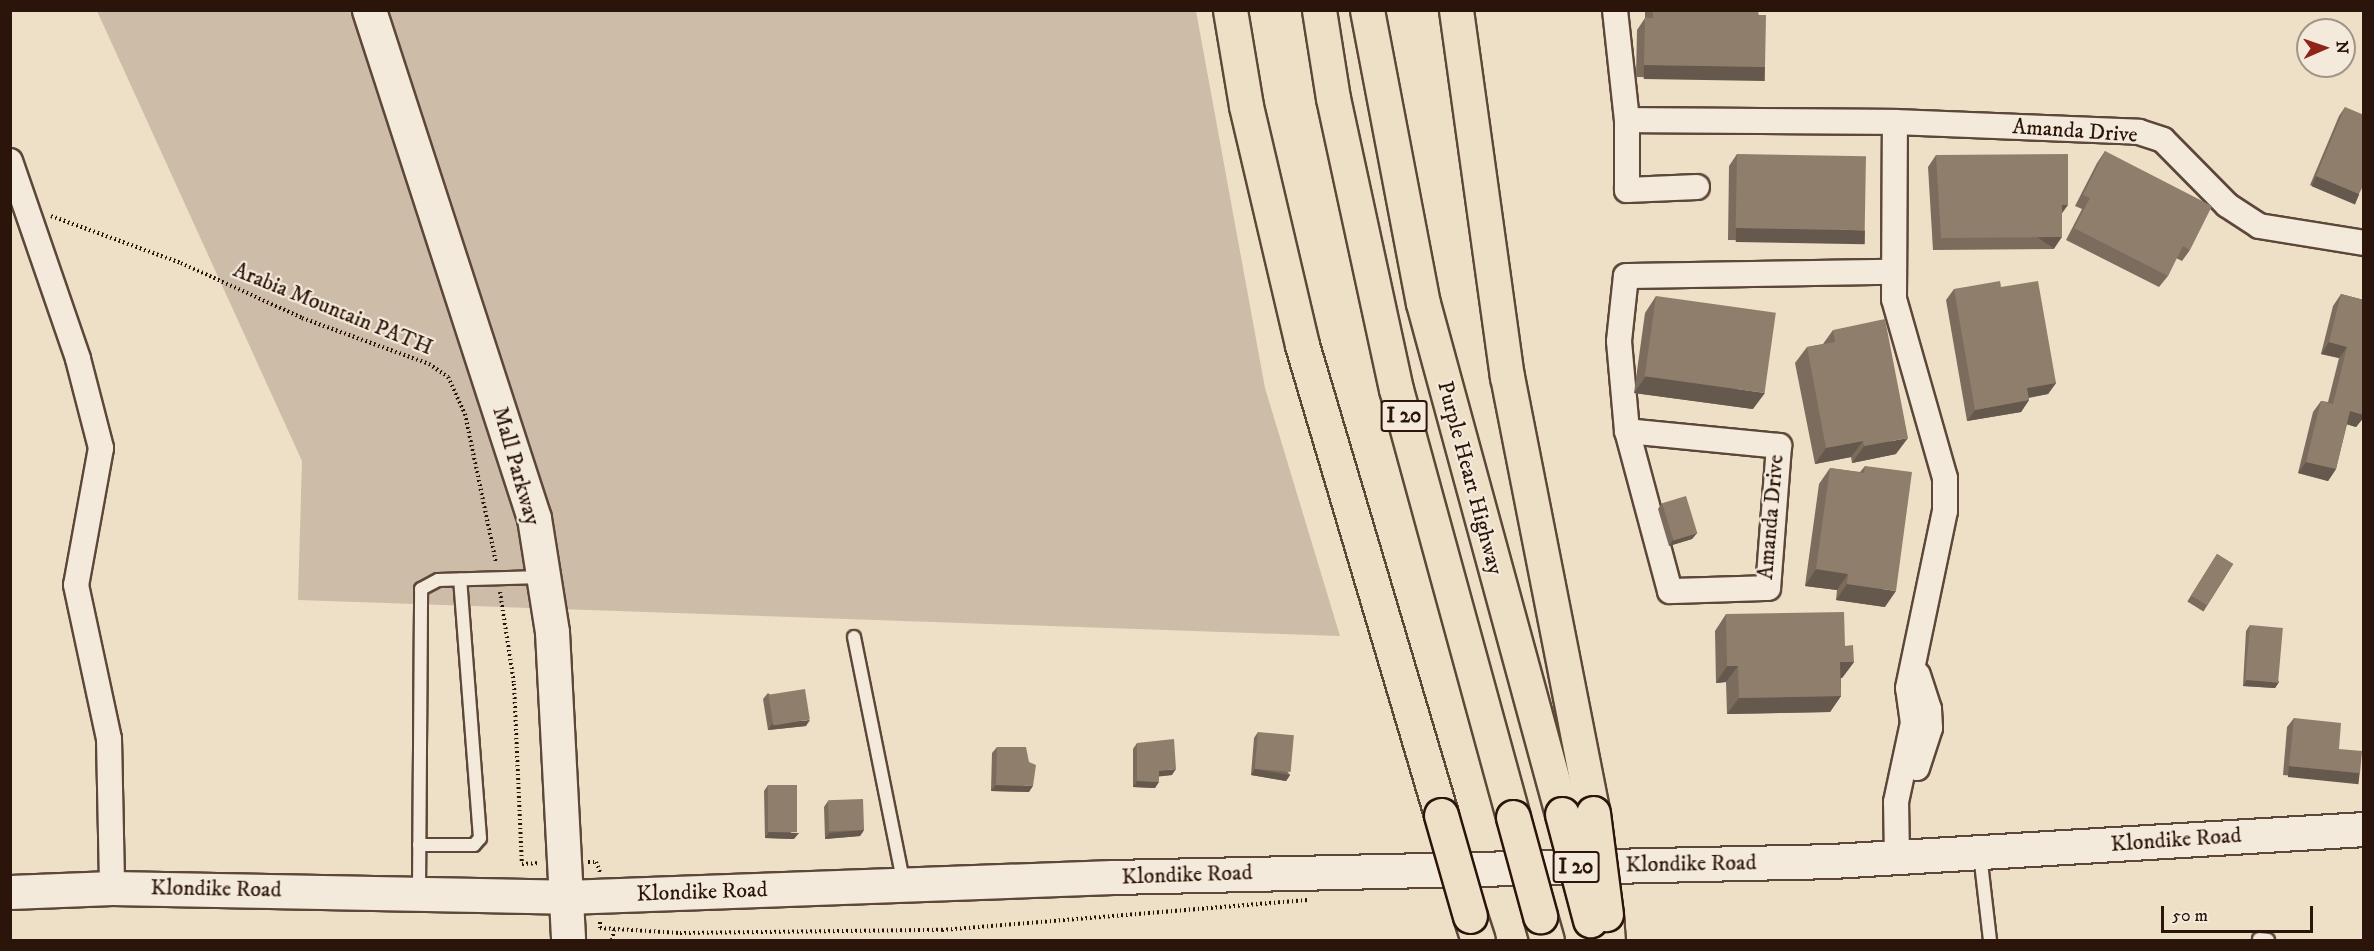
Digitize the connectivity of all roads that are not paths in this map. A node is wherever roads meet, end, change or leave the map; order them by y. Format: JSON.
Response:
{"nodes":[{"id":1,"x":369,"y":10,"type":"edge"},
{"id":2,"x":1230,"y":10,"type":"edge"},
{"id":3,"x":1319,"y":10,"type":"edge"},
{"id":4,"x":1367,"y":10,"type":"edge"},
{"id":5,"x":1456,"y":10,"type":"edge"},
{"id":6,"x":1615,"y":10,"type":"edge"},
{"id":7,"x":1627,"y":120,"type":"junction"},
{"id":8,"x":1895,"y":122,"type":"junction"},
{"id":9,"x":10,"y":161,"type":"edge"},
{"id":10,"x":1697,"y":187,"type":"dead end"},
{"id":11,"x":2364,"y":243,"type":"edge"},
{"id":12,"x":1894,"y":272,"type":"junction"},
{"id":13,"x":1627,"y":431,"type":"junction"},
{"id":14,"x":543,"y":577,"type":"junction"},
{"id":15,"x":460,"y":580,"type":"junction"},
{"id":16,"x":854,"y":637,"type":"dead end"},
{"id":17,"x":1577,"y":813,"type":"junction"},
{"id":18,"x":2364,"y":829,"type":"edge"},
{"id":19,"x":419,"y":845,"type":"junction"},
{"id":20,"x":1980,"y":852,"type":"junction"},
{"id":21,"x":1906,"y":857,"type":"junction"},
{"id":22,"x":904,"y":885,"type":"junction"},
{"id":23,"x":112,"y":888,"type":"junction"},
{"id":24,"x":10,"y":892,"type":"edge"},
{"id":25,"x":419,"y":893,"type":"junction"},
{"id":26,"x":566,"y":897,"type":"junction"},
{"id":27,"x":1474,"y":928,"type":"edge"},
{"id":28,"x":1544,"y":928,"type":"edge"},
{"id":29,"x":1600,"y":929,"type":"edge"},
{"id":30,"x":568,"y":940,"type":"edge"},
{"id":31,"x":1990,"y":940,"type":"edge"}],
"edges":[{"from":1,"to":14,"type":"street","name":"Mall Parkway"},
{"from":2,"to":27,"type":"highway","bridge":true},
{"from":3,"to":28,"type":"highway","number":"I 20","bridge":true},
{"from":4,"to":17,"type":"highway","name":"Purple Heart Highway","number":"I 20"},
{"from":5,"to":17,"type":"highway"},
{"from":6,"to":7,"type":"street"},
{"from":7,"to":8,"type":"street","name":"Amanda Drive"},
{"from":7,"to":10,"type":"street"},
{"from":8,"to":11,"type":"street","name":"Amanda Drive"},
{"from":8,"to":12,"type":"street"},
{"from":9,"to":23,"type":"street"},
{"from":12,"to":13,"type":"street","name":"Amanda Drive"},
{"from":12,"to":21,"type":"street"},
{"from":13,"to":13,"type":"street","name":"Amanda Drive"},
{"from":14,"to":15,"type":"lane"},
{"from":14,"to":26,"type":"street","name":"Mall Parkway"},
{"from":15,"to":19,"type":"lane"},
{"from":15,"to":19,"type":"lane"},
{"from":16,"to":22,"type":"lane"},
{"from":17,"to":29,"type":"highway","name":"Purple Heart Highway","number":"I 20","bridge":true},
{"from":18,"to":20,"type":"street","name":"Klondike Road"},
{"from":19,"to":25,"type":"lane"},
{"from":20,"to":21,"type":"street","name":"Klondike Road"},
{"from":20,"to":31,"type":"lane"},
{"from":21,"to":22,"type":"street","name":"Klondike Road"},
{"from":22,"to":26,"type":"street","name":"Klondike Road"},
{"from":23,"to":24,"type":"street","name":"Klondike Road"},
{"from":23,"to":25,"type":"street","name":"Klondike Road"},
{"from":25,"to":26,"type":"street","name":"Klondike Road"},
{"from":26,"to":30,"type":"street","name":"Mall Parkway"}]}
